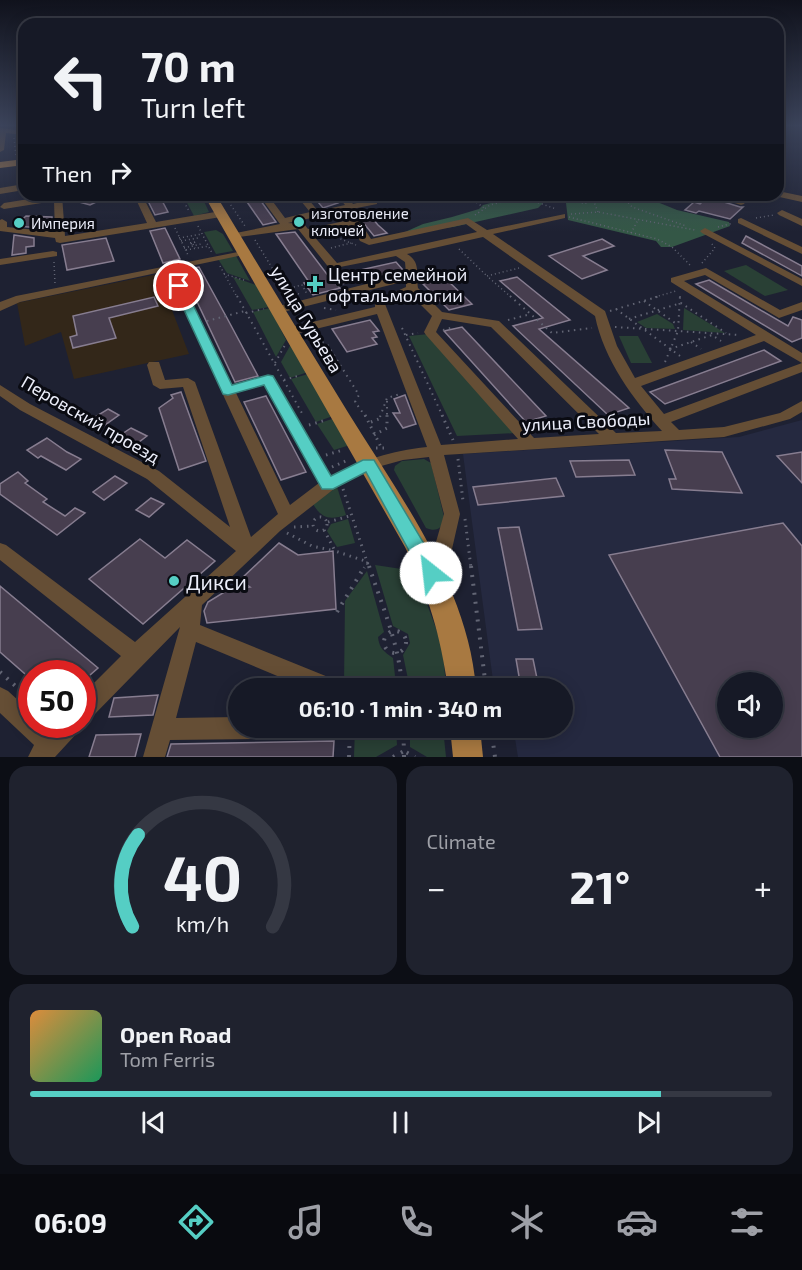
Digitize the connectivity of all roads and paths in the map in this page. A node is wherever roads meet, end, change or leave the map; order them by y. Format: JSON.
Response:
{"nodes":[{"id":1,"x":18,"y":161,"type":"edge"},
{"id":2,"x":0,"y":165,"type":"edge"},
{"id":3,"x":18,"y":188,"type":"edge"},
{"id":4,"x":0,"y":191,"type":"edge"},
{"id":5,"x":784,"y":195,"type":"edge"},
{"id":6,"x":802,"y":199,"type":"edge"},
{"id":7,"x":30,"y":201,"type":"edge"},
{"id":8,"x":58,"y":201,"type":"edge"},
{"id":9,"x":141,"y":201,"type":"edge"},
{"id":10,"x":184,"y":201,"type":"edge"},
{"id":11,"x":213,"y":201,"type":"edge"},
{"id":12,"x":268,"y":201,"type":"edge"},
{"id":13,"x":305,"y":201,"type":"edge"},
{"id":14,"x":345,"y":201,"type":"edge"},
{"id":15,"x":374,"y":201,"type":"edge"},
{"id":16,"x":475,"y":201,"type":"edge"},
{"id":17,"x":506,"y":201,"type":"edge"},
{"id":18,"x":532,"y":201,"type":"edge"},
{"id":19,"x":595,"y":201,"type":"edge"},
{"id":20,"x":627,"y":201,"type":"edge"},
{"id":21,"x":2,"y":206,"type":"edge"},
{"id":22,"x":349,"y":207,"type":"junction"},
{"id":23,"x":485,"y":209,"type":"junction"},
{"id":24,"x":598,"y":212,"type":"junction"},
{"id":25,"x":561,"y":213,"type":"joint"},
{"id":26,"x":782,"y":213,"type":"joint"},
{"id":27,"x":221,"y":214,"type":"junction"},
{"id":28,"x":316,"y":214,"type":"junction"},
{"id":29,"x":194,"y":219,"type":"junction"},
{"id":30,"x":639,"y":219,"type":"junction"},
{"id":31,"x":171,"y":221,"type":"junction"},
{"id":32,"x":468,"y":221,"type":"junction"},
{"id":33,"x":741,"y":221,"type":"junction"},
{"id":34,"x":356,"y":222,"type":"junction"},
{"id":35,"x":1,"y":223,"type":"edge"},
{"id":36,"x":284,"y":223,"type":"junction"},
{"id":37,"x":802,"y":223,"type":"edge"},
{"id":38,"x":152,"y":224,"type":"junction"},
{"id":39,"x":699,"y":230,"type":"junction"},
{"id":40,"x":312,"y":231,"type":"junction"},
{"id":41,"x":485,"y":233,"type":"junction"},
{"id":42,"x":631,"y":233,"type":"junction"},
{"id":43,"x":202,"y":234,"type":"junction"},
{"id":44,"x":234,"y":236,"type":"junction"},
{"id":45,"x":60,"y":237,"type":"junction"},
{"id":46,"x":198,"y":238,"type":"junction"},
{"id":47,"x":366,"y":240,"type":"junction"},
{"id":48,"x":181,"y":241,"type":"junction"},
{"id":49,"x":451,"y":241,"type":"junction"},
{"id":50,"x":192,"y":242,"type":"junction"},
{"id":51,"x":351,"y":243,"type":"junction"},
{"id":52,"x":202,"y":246,"type":"junction"},
{"id":53,"x":208,"y":246,"type":"junction"},
{"id":54,"x":185,"y":249,"type":"junction"},
{"id":55,"x":320,"y":250,"type":"junction"},
{"id":56,"x":802,"y":251,"type":"edge"},
{"id":57,"x":244,"y":252,"type":"junction"},
{"id":58,"x":397,"y":253,"type":"junction"},
{"id":59,"x":53,"y":254,"type":"joint"},
{"id":60,"x":384,"y":256,"type":"junction"},
{"id":61,"x":216,"y":258,"type":"junction"},
{"id":62,"x":0,"y":262,"type":"edge"},
{"id":63,"x":192,"y":263,"type":"junction"},
{"id":64,"x":528,"y":266,"type":"junction"},
{"id":65,"x":170,"y":268,"type":"junction"},
{"id":66,"x":694,"y":273,"type":"junction"},
{"id":67,"x":224,"y":274,"type":"junction"},
{"id":68,"x":487,"y":276,"type":"junction"},
{"id":69,"x":411,"y":282,"type":"junction"},
{"id":70,"x":802,"y":283,"type":"edge"},
{"id":71,"x":302,"y":285,"type":"dead end"},
{"id":72,"x":266,"y":287,"type":"junction"},
{"id":73,"x":508,"y":287,"type":"dead end"},
{"id":74,"x":502,"y":289,"type":"junction"},
{"id":75,"x":55,"y":293,"type":"junction"},
{"id":76,"x":520,"y":298,"type":"dead end"},
{"id":77,"x":310,"y":299,"type":"dead end"},
{"id":78,"x":514,"y":299,"type":"junction"},
{"id":79,"x":644,"y":301,"type":"junction"},
{"id":80,"x":681,"y":303,"type":"junction"},
{"id":81,"x":802,"y":306,"type":"edge"},
{"id":82,"x":0,"y":307,"type":"edge"},
{"id":83,"x":531,"y":308,"type":"dead end"},
{"id":84,"x":279,"y":309,"type":"junction"},
{"id":85,"x":382,"y":309,"type":"junction"},
{"id":86,"x":525,"y":309,"type":"junction"},
{"id":87,"x":616,"y":309,"type":"junction"},
{"id":88,"x":657,"y":310,"type":"junction"},
{"id":89,"x":245,"y":311,"type":"junction"},
{"id":90,"x":531,"y":314,"type":"junction"},
{"id":91,"x":438,"y":315,"type":"junction"},
{"id":92,"x":544,"y":318,"type":"dead end"},
{"id":93,"x":629,"y":319,"type":"junction"},
{"id":94,"x":538,"y":320,"type":"junction"},
{"id":95,"x":602,"y":320,"type":"junction"},
{"id":96,"x":196,"y":324,"type":"junction"},
{"id":97,"x":495,"y":324,"type":"junction"},
{"id":98,"x":678,"y":325,"type":"junction"},
{"id":99,"x":643,"y":329,"type":"junction"},
{"id":100,"x":678,"y":331,"type":"junction"},
{"id":101,"x":292,"y":332,"type":"junction"},
{"id":102,"x":399,"y":332,"type":"junction"},
{"id":103,"x":430,"y":332,"type":"junction"},
{"id":104,"x":712,"y":334,"type":"junction"},
{"id":105,"x":728,"y":334,"type":"junction"},
{"id":106,"x":766,"y":336,"type":"junction"},
{"id":107,"x":713,"y":346,"type":"dead end"},
{"id":108,"x":670,"y":349,"type":"junction"},
{"id":109,"x":703,"y":350,"type":"dead end"},
{"id":110,"x":802,"y":358,"type":"edge"},
{"id":111,"x":686,"y":360,"type":"junction"},
{"id":112,"x":274,"y":363,"type":"junction"},
{"id":113,"x":154,"y":365,"type":"dead end"},
{"id":114,"x":802,"y":367,"type":"edge"},
{"id":115,"x":661,"y":373,"type":"junction"},
{"id":116,"x":632,"y":384,"type":"junction"},
{"id":117,"x":0,"y":389,"type":"edge"},
{"id":118,"x":415,"y":390,"type":"junction"},
{"id":119,"x":228,"y":391,"type":"junction"},
{"id":120,"x":387,"y":398,"type":"junction"},
{"id":121,"x":802,"y":406,"type":"edge"},
{"id":122,"x":304,"y":416,"type":"dead end"},
{"id":123,"x":660,"y":420,"type":"junction"},
{"id":124,"x":370,"y":423,"type":"dead end"},
{"id":125,"x":374,"y":435,"type":"dead end"},
{"id":126,"x":676,"y":436,"type":"junction"},
{"id":127,"x":453,"y":439,"type":"dead end"},
{"id":128,"x":614,"y":440,"type":"junction"},
{"id":129,"x":531,"y":444,"type":"junction"},
{"id":130,"x":435,"y":451,"type":"junction"},
{"id":131,"x":458,"y":454,"type":"dead end"},
{"id":132,"x":326,"y":455,"type":"dead end"},
{"id":133,"x":362,"y":459,"type":"junction"},
{"id":134,"x":333,"y":476,"type":"junction"},
{"id":135,"x":463,"y":501,"type":"dead end"},
{"id":136,"x":465,"y":513,"type":"dead end"},
{"id":137,"x":353,"y":516,"type":"junction"},
{"id":138,"x":281,"y":521,"type":"junction"},
{"id":139,"x":328,"y":522,"type":"junction"},
{"id":140,"x":324,"y":530,"type":"junction"},
{"id":141,"x":0,"y":550,"type":"edge"},
{"id":142,"x":246,"y":550,"type":"junction"},
{"id":143,"x":335,"y":551,"type":"junction"},
{"id":144,"x":368,"y":562,"type":"junction"},
{"id":145,"x":431,"y":573,"type":"junction"},
{"id":146,"x":193,"y":602,"type":"junction"},
{"id":147,"x":337,"y":612,"type":"dead end"},
{"id":148,"x":189,"y":630,"type":"junction"},
{"id":149,"x":391,"y":632,"type":"junction"},
{"id":150,"x":396,"y":652,"type":"junction"},
{"id":151,"x":136,"y":655,"type":"junction"},
{"id":152,"x":0,"y":672,"type":"edge"},
{"id":153,"x":306,"y":678,"type":"edge"},
{"id":154,"x":400,"y":678,"type":"edge"},
{"id":155,"x":461,"y":678,"type":"edge"},
{"id":156,"x":485,"y":678,"type":"edge"},
{"id":157,"x":18,"y":688,"type":"edge"},
{"id":158,"x":96,"y":696,"type":"edge"},
{"id":159,"x":0,"y":698,"type":"edge"},
{"id":160,"x":228,"y":728,"type":"edge"},
{"id":161,"x":161,"y":729,"type":"junction"},
{"id":162,"x":57,"y":738,"type":"edge"},
{"id":163,"x":350,"y":738,"type":"edge"},
{"id":164,"x":403,"y":738,"type":"edge"},
{"id":165,"x":466,"y":738,"type":"edge"},
{"id":166,"x":492,"y":738,"type":"edge"},
{"id":167,"x":45,"y":751,"type":"edge"},
{"id":168,"x":404,"y":751,"type":"junction"},
{"id":169,"x":154,"y":757,"type":"edge"},
{"id":170,"x":349,"y":757,"type":"edge"},
{"id":171,"x":393,"y":757,"type":"edge"},
{"id":172,"x":404,"y":757,"type":"edge"},
{"id":173,"x":415,"y":757,"type":"edge"},
{"id":174,"x":468,"y":757,"type":"edge"},
{"id":175,"x":495,"y":757,"type":"edge"}],
"edges":[{"from":1,"to":2,"type":"main road"},
{"from":3,"to":4,"type":"street"},
{"from":5,"to":6,"type":"street"},
{"from":7,"to":21,"type":"street"},
{"from":8,"to":45,"type":"street"},
{"from":9,"to":38,"type":"street"},
{"from":10,"to":29,"type":"path"},
{"from":11,"to":27,"type":"main road","name":"улица Гурьева"},
{"from":12,"to":36,"type":"street"},
{"from":13,"to":28,"type":"street"},
{"from":14,"to":22,"type":"street"},
{"from":15,"to":22,"type":"street"},
{"from":16,"to":23,"type":"path"},
{"from":17,"to":23,"type":"path"},
{"from":18,"to":25,"type":"path"},
{"from":19,"to":24,"type":"path"},
{"from":20,"to":39,"type":"path"},
{"from":21,"to":35,"type":"street"},
{"from":22,"to":28,"type":"street"},
{"from":22,"to":34,"type":"street"},
{"from":23,"to":32,"type":"path"},
{"from":24,"to":30,"type":"path"},
{"from":24,"to":42,"type":"path"},
{"from":25,"to":41,"type":"street"},
{"from":26,"to":33,"type":"path"},
{"from":26,"to":37,"type":"street"},
{"from":27,"to":29,"type":"street"},
{"from":27,"to":44,"type":"main road","name":"улица Гурьева"},
{"from":28,"to":36,"type":"street"},
{"from":29,"to":31,"type":"street"},
{"from":29,"to":43,"type":"path"},
{"from":30,"to":39,"type":"path"},
{"from":30,"to":42,"type":"path"},
{"from":31,"to":38,"type":"street"},
{"from":31,"to":48,"type":"path"},
{"from":32,"to":41,"type":"street"},
{"from":32,"to":47,"type":"street"},
{"from":33,"to":39,"type":"path"},
{"from":33,"to":56,"type":"street"},
{"from":34,"to":40,"type":"street"},
{"from":34,"to":47,"type":"street"},
{"from":35,"to":45,"type":"street"},
{"from":36,"to":40,"type":"street"},
{"from":36,"to":44,"type":"street"},
{"from":38,"to":45,"type":"street"},
{"from":39,"to":66,"type":"path"},
{"from":39,"to":70,"type":"street"},
{"from":40,"to":51,"type":"path"},
{"from":40,"to":55,"type":"street"},
{"from":41,"to":49,"type":"street"},
{"from":41,"to":64,"type":"street"},
{"from":42,"to":66,"type":"path"},
{"from":43,"to":46,"type":"path"},
{"from":43,"to":53,"type":"path"},
{"from":44,"to":57,"type":"main road","name":"улица Гурьева"},
{"from":46,"to":50,"type":"path"},
{"from":46,"to":50,"type":"path"},
{"from":46,"to":52,"type":"path"},
{"from":47,"to":51,"type":"path"},
{"from":48,"to":50,"type":"path"},
{"from":48,"to":50,"type":"path"},
{"from":48,"to":54,"type":"path"},
{"from":49,"to":58,"type":"street"},
{"from":49,"to":68,"type":"path"},
{"from":50,"to":52,"type":"path"},
{"from":50,"to":54,"type":"path"},
{"from":51,"to":55,"type":"path"},
{"from":51,"to":60,"type":"path"},
{"from":52,"to":53,"type":"path"},
{"from":53,"to":61,"type":"path"},
{"from":54,"to":63,"type":"path"},
{"from":55,"to":60,"type":"street"},
{"from":57,"to":61,"type":"street"},
{"from":57,"to":72,"type":"main road","name":"улица Гурьева"},
{"from":58,"to":60,"type":"street"},
{"from":58,"to":69,"type":"street"},
{"from":59,"to":62,"type":"street"},
{"from":59,"to":75,"type":"path"},
{"from":61,"to":63,"type":"street"},
{"from":61,"to":67,"type":"path"},
{"from":63,"to":65,"type":"street"},
{"from":64,"to":68,"type":"path"},
{"from":64,"to":95,"type":"street"},
{"from":65,"to":75,"type":"street"},
{"from":65,"to":96,"type":"street"},
{"from":66,"to":81,"type":"street"},
{"from":66,"to":106,"type":"street"},
{"from":67,"to":72,"type":"path"},
{"from":67,"to":89,"type":"path"},
{"from":68,"to":74,"type":"path"},
{"from":69,"to":84,"type":"street"},
{"from":69,"to":85,"type":"street"},
{"from":69,"to":91,"type":"street"},
{"from":71,"to":77,"type":"path"},
{"from":72,"to":84,"type":"main road","name":"улица Гурьева"},
{"from":73,"to":74,"type":"path"},
{"from":74,"to":78,"type":"path"},
{"from":75,"to":82,"type":"street"},
{"from":76,"to":78,"type":"path"},
{"from":78,"to":86,"type":"path"},
{"from":79,"to":80,"type":"path"},
{"from":79,"to":87,"type":"path"},
{"from":79,"to":88,"type":"path"},
{"from":80,"to":88,"type":"path"},
{"from":80,"to":98,"type":"path"},
{"from":80,"to":105,"type":"path"},
{"from":83,"to":86,"type":"path"},
{"from":84,"to":101,"type":"main road","name":"улица Гурьева"},
{"from":85,"to":101,"type":"street"},
{"from":85,"to":102,"type":"street"},
{"from":86,"to":90,"type":"path"},
{"from":87,"to":93,"type":"path"},
{"from":87,"to":95,"type":"path"},
{"from":88,"to":93,"type":"path"},
{"from":88,"to":98,"type":"path"},
{"from":89,"to":96,"type":"path"},
{"from":89,"to":112,"type":"path"},
{"from":90,"to":94,"type":"path"},
{"from":90,"to":97,"type":"path"},
{"from":91,"to":97,"type":"street"},
{"from":91,"to":103,"type":"street"},
{"from":92,"to":94,"type":"path"},
{"from":93,"to":99,"type":"path"},
{"from":94,"to":95,"type":"path"},
{"from":95,"to":99,"type":"path"},
{"from":95,"to":116,"type":"street"},
{"from":96,"to":119,"type":"street"},
{"from":97,"to":128,"type":"street"},
{"from":98,"to":100,"type":"path"},
{"from":99,"to":100,"type":"path"},
{"from":99,"to":108,"type":"path"},
{"from":100,"to":104,"type":"path"},
{"from":100,"to":108,"type":"path"},
{"from":101,"to":112,"type":"path"},
{"from":101,"to":133,"type":"main road","name":"улица Гурьева"},
{"from":102,"to":103,"type":"path"},
{"from":102,"to":118,"type":"street"},
{"from":102,"to":127,"type":"path"},
{"from":103,"to":129,"type":"street"},
{"from":104,"to":105,"type":"path"},
{"from":104,"to":107,"type":"path"},
{"from":104,"to":108,"type":"path"},
{"from":105,"to":106,"type":"path"},
{"from":106,"to":110,"type":"street"},
{"from":106,"to":111,"type":"street"},
{"from":108,"to":111,"type":"path"},
{"from":108,"to":115,"type":"path"},
{"from":109,"to":111,"type":"path"},
{"from":111,"to":115,"type":"street"},
{"from":112,"to":122,"type":"path"},
{"from":113,"to":142,"type":"street"},
{"from":114,"to":123,"type":"street"},
{"from":115,"to":116,"type":"street"},
{"from":116,"to":123,"type":"street"},
{"from":117,"to":142,"type":"street","name":"Перовский проезд"},
{"from":118,"to":120,"type":"path"},
{"from":118,"to":130,"type":"street"},
{"from":119,"to":134,"type":"street"},
{"from":119,"to":138,"type":"street"},
{"from":120,"to":124,"type":"path"},
{"from":120,"to":125,"type":"path"},
{"from":121,"to":126,"type":"street","name":"улица Свободы"},
{"from":123,"to":126,"type":"street"},
{"from":126,"to":128,"type":"street","name":"улица Свободы"},
{"from":128,"to":129,"type":"street","name":"улица Свободы"},
{"from":129,"to":130,"type":"street","name":"улица Свободы"},
{"from":130,"to":133,"type":"street","name":"улица Свободы"},
{"from":130,"to":145,"type":"street"},
{"from":131,"to":135,"type":"path"},
{"from":132,"to":134,"type":"path"},
{"from":133,"to":134,"type":"street","name":"улица Свободы"},
{"from":133,"to":134,"type":"path"},
{"from":133,"to":145,"type":"main road","name":"улица Гурьева"},
{"from":134,"to":137,"type":"path"},
{"from":134,"to":138,"type":"street","name":"улица Свободы"},
{"from":136,"to":156,"type":"path"},
{"from":137,"to":139,"type":"path"},
{"from":137,"to":144,"type":"path"},
{"from":138,"to":142,"type":"street","name":"улица Свободы"},
{"from":138,"to":143,"type":"path"},
{"from":139,"to":140,"type":"path"},
{"from":139,"to":140,"type":"path"},
{"from":140,"to":143,"type":"path"},
{"from":141,"to":151,"type":"street"},
{"from":142,"to":146,"type":"street","name":"улица Свободы"},
{"from":143,"to":144,"type":"path"},
{"from":144,"to":147,"type":"path"},
{"from":144,"to":149,"type":"path"},
{"from":145,"to":155,"type":"main road","name":"улица Гурьева"},
{"from":146,"to":148,"type":"street"},
{"from":146,"to":151,"type":"street","name":"улица Свободы"},
{"from":148,"to":153,"type":"street"},
{"from":148,"to":161,"type":"street"},
{"from":149,"to":150,"type":"path"},
{"from":149,"to":150,"type":"path"},
{"from":149,"to":150,"type":"path"},
{"from":150,"to":154,"type":"path"},
{"from":151,"to":158,"type":"street","name":"улица Свободы"},
{"from":152,"to":157,"type":"path"},
{"from":159,"to":167,"type":"street"},
{"from":160,"to":161,"type":"street"},
{"from":161,"to":169,"type":"street"},
{"from":162,"to":167,"type":"street"},
{"from":163,"to":170,"type":"path"},
{"from":164,"to":168,"type":"path"},
{"from":165,"to":174,"type":"main road"},
{"from":166,"to":175,"type":"path"},
{"from":168,"to":171,"type":"path"},
{"from":168,"to":172,"type":"path"},
{"from":168,"to":173,"type":"path"}]}
